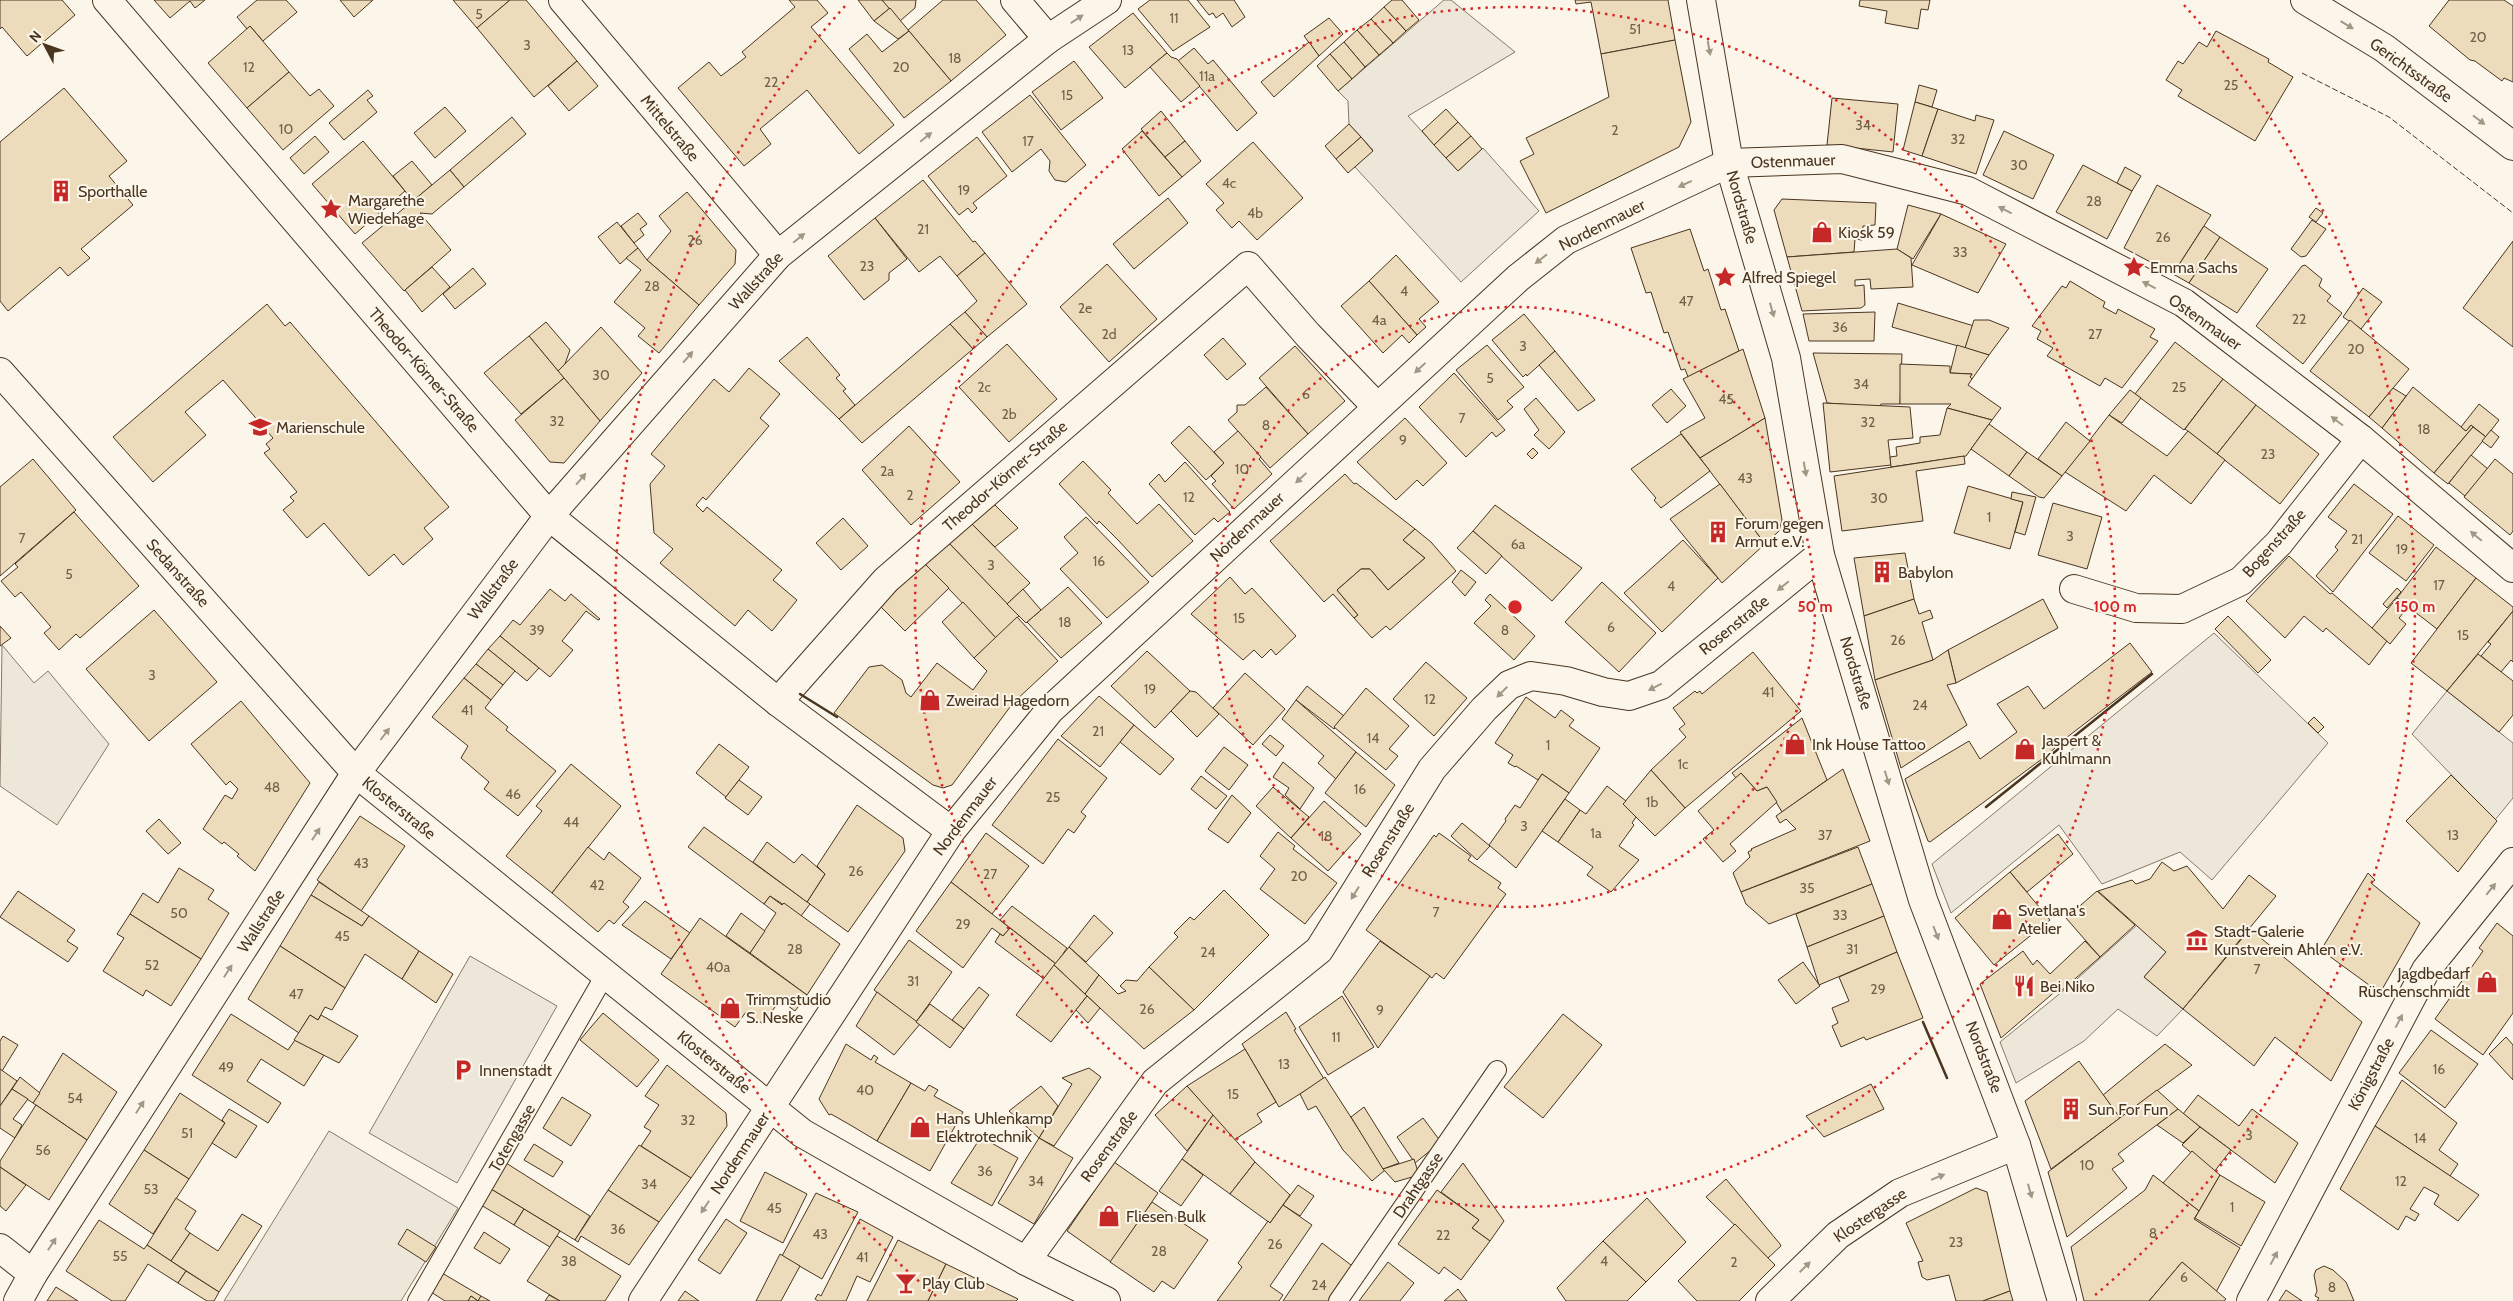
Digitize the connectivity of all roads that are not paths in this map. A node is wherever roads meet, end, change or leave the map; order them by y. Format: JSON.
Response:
{"nodes":[{"id":1,"x":107,"y":0,"type":"edge"},
{"id":2,"x":563,"y":0,"type":"edge"},
{"id":3,"x":1015,"y":0,"type":"edge"},
{"id":4,"x":1107,"y":0,"type":"edge"},
{"id":5,"x":1701,"y":0,"type":"edge"},
{"id":6,"x":2305,"y":0,"type":"edge"},
{"id":7,"x":1048,"y":39,"type":"junction"},
{"id":8,"x":2513,"y":146,"type":"edge"},
{"id":9,"x":1729,"y":163,"type":"junction"},
{"id":10,"x":778,"y":255,"type":"junction"},
{"id":11,"x":0,"y":372,"type":"edge"},
{"id":12,"x":1377,"y":408,"type":"junction"},
{"id":13,"x":2361,"y":439,"type":"junction"},
{"id":14,"x":549,"y":516,"type":"junction"},
{"id":15,"x":1820,"y":555,"type":"junction"},
{"id":16,"x":2513,"y":568,"type":"edge"},
{"id":17,"x":2074,"y":589,"type":"dead end"},
{"id":18,"x":778,"y":702,"type":"junction"},
{"id":19,"x":356,"y":773,"type":"junction"},
{"id":20,"x":951,"y":831,"type":"junction"},
{"id":21,"x":2513,"y":862,"type":"edge"},
{"id":22,"x":605,"y":975,"type":"junction"},
{"id":23,"x":1497,"y":1070,"type":"dead end"},
{"id":24,"x":770,"y":1108,"type":"junction"},
{"id":25,"x":2016,"y":1145,"type":"junction"},
{"id":26,"x":0,"y":1248,"type":"edge"},
{"id":27,"x":1026,"y":1261,"type":"junction"},
{"id":28,"x":32,"y":1274,"type":"junction"},
{"id":29,"x":18,"y":1301,"type":"edge"},
{"id":30,"x":417,"y":1301,"type":"edge"},
{"id":31,"x":643,"y":1301,"type":"edge"},
{"id":32,"x":1106,"y":1301,"type":"edge"},
{"id":33,"x":1338,"y":1301,"type":"edge"},
{"id":34,"x":1770,"y":1301,"type":"edge"},
{"id":35,"x":2062,"y":1301,"type":"edge"},
{"id":36,"x":2251,"y":1301,"type":"edge"}],
"edges":[{"from":1,"to":14,"type":"street","name":"Theodor-Körner-Straße"},
{"from":2,"to":10,"type":"street","name":"Mittelstraße"},
{"from":3,"to":7,"type":"street"},
{"from":7,"to":4,"type":"street","name":"Wallstraße","one_way":true},
{"from":5,"to":9,"type":"street","name":"Nordstraße","one_way":true},
{"from":6,"to":8,"type":"street","name":"Gerichtsstraße","one_way":true},
{"from":10,"to":7,"type":"street","name":"Wallstraße","one_way":true},
{"from":9,"to":12,"type":"street","name":"Nordenmauer","one_way":true},
{"from":13,"to":9,"type":"street","name":"Ostenmauer","one_way":true},
{"from":9,"to":15,"type":"street","name":"Nordstraße","one_way":true},
{"from":14,"to":10,"type":"street","name":"Wallstraße","one_way":true},
{"from":11,"to":19,"type":"street","name":"Sedanstraße"},
{"from":12,"to":18,"type":"street","name":"Theodor-Körner-Straße"},
{"from":12,"to":20,"type":"street","name":"Nordenmauer","one_way":true},
{"from":16,"to":13,"type":"street","name":"Ostenmauer","one_way":true},
{"from":13,"to":17,"type":"street","name":"Bogenstraße"},
{"from":14,"to":18,"type":"street","name":"Theodor-Körner-Straße"},
{"from":19,"to":14,"type":"street","name":"Wallstraße","one_way":true},
{"from":15,"to":25,"type":"street","name":"Nordstraße","one_way":true},
{"from":15,"to":27,"type":"street","name":"Rosenstraße","one_way":true},
{"from":18,"to":20,"type":"street","name":"Theodor-Körner-Straße"},
{"from":19,"to":22,"type":"street","name":"Klosterstraße"},
{"from":28,"to":19,"type":"street","name":"Wallstraße","one_way":true},
{"from":20,"to":24,"type":"street","name":"Nordenmauer"},
{"from":36,"to":21,"type":"street","name":"Königstraße","one_way":true},
{"from":22,"to":24,"type":"street","name":"Klosterstraße"},
{"from":22,"to":30,"type":"lane","name":"Totengasse"},
{"from":23,"to":33,"type":"lane","name":"Drahtgasse"},
{"from":24,"to":27,"type":"street","name":"Klosterstraße"},
{"from":24,"to":31,"type":"street","name":"Nordenmauer","one_way":true},
{"from":34,"to":25,"type":"street","name":"Klostergasse","one_way":true},
{"from":25,"to":35,"type":"street","name":"Nordstraße","one_way":true},
{"from":26,"to":28,"type":"street"},
{"from":27,"to":32,"type":"street","name":"Klosterstraße"},
{"from":28,"to":29,"type":"street","name":"Wallstraße"}]}
